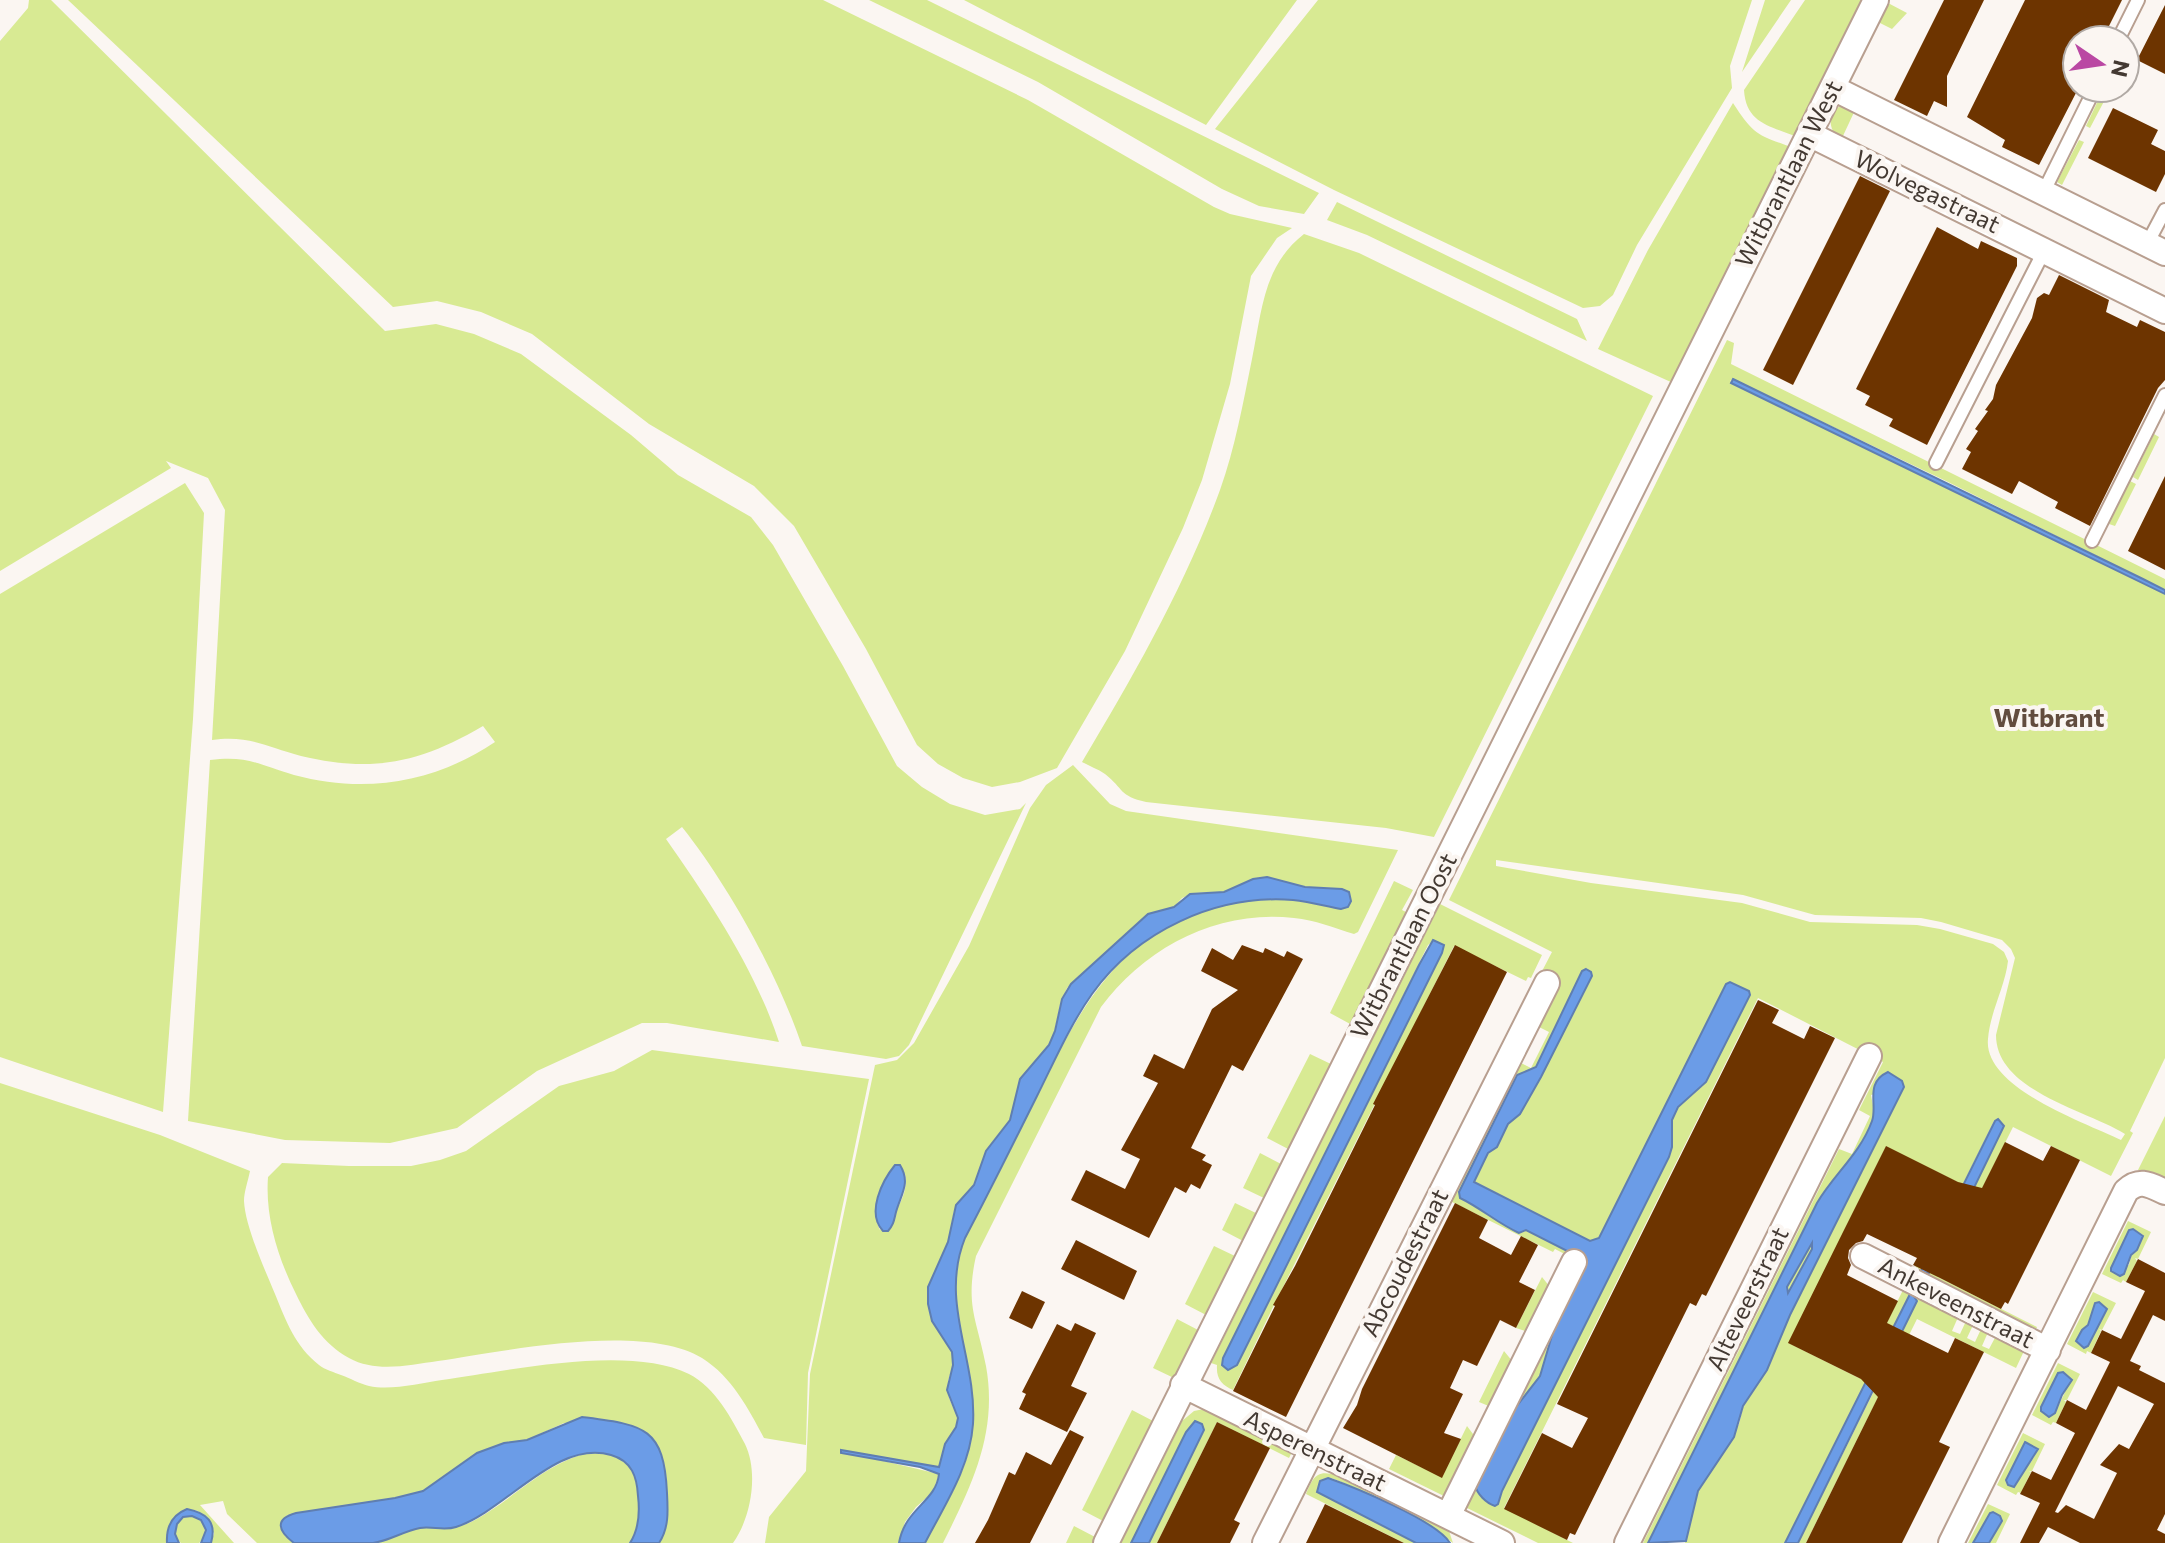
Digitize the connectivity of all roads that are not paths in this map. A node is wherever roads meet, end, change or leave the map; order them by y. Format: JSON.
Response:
{"nodes":[{"id":1,"x":1876,"y":0,"type":"edge"},
{"id":2,"x":2138,"y":0,"type":"edge"},
{"id":3,"x":2126,"y":24,"type":"edge"},
{"id":4,"x":1833,"y":88,"type":"junction"},
{"id":5,"x":2087,"y":104,"type":"edge"},
{"id":6,"x":1809,"y":134,"type":"junction"},
{"id":7,"x":2043,"y":193,"type":"junction"},
{"id":8,"x":2165,"y":210,"type":"edge"},
{"id":9,"x":2156,"y":249,"type":"edge"},
{"id":10,"x":2044,"y":251,"type":"junction"},
{"id":11,"x":2163,"y":303,"type":"edge"},
{"id":12,"x":1702,"y":348,"type":"joint"},
{"id":13,"x":2165,"y":395,"type":"edge"},
{"id":14,"x":1936,"y":463,"type":"dead end"},
{"id":15,"x":2092,"y":541,"type":"dead end"},
{"id":16,"x":1547,"y":983,"type":"dead end"},
{"id":17,"x":1869,"y":1056,"type":"dead end"},
{"id":18,"x":2165,"y":1192,"type":"edge"},
{"id":19,"x":1863,"y":1256,"type":"dead end"},
{"id":20,"x":1574,"y":1262,"type":"dead end"},
{"id":21,"x":2048,"y":1350,"type":"junction"},
{"id":22,"x":1183,"y":1385,"type":"junction"},
{"id":23,"x":1311,"y":1449,"type":"junction"},
{"id":24,"x":1448,"y":1516,"type":"junction"},
{"id":25,"x":1467,"y":1535,"type":"edge"},
{"id":26,"x":1106,"y":1543,"type":"edge"},
{"id":27,"x":1265,"y":1543,"type":"edge"},
{"id":28,"x":1502,"y":1543,"type":"edge"},
{"id":29,"x":1627,"y":1543,"type":"edge"},
{"id":30,"x":1951,"y":1543,"type":"edge"}],
"edges":[{"from":1,"to":4,"type":"street","name":"Witbrantlaan West"},
{"from":2,"to":3,"type":"lane"},
{"from":4,"to":6,"type":"street","name":"Witbrantlaan West"},
{"from":4,"to":7,"type":"street"},
{"from":5,"to":7,"type":"lane"},
{"from":6,"to":10,"type":"street","name":"Wolvegastraat"},
{"from":6,"to":12,"type":"street","name":"Witbrantlaan West"},
{"from":7,"to":9,"type":"street"},
{"from":8,"to":9,"type":"lane"},
{"from":10,"to":11,"type":"street","name":"Wolvegastraat"},
{"from":10,"to":14,"type":"lane"},
{"from":12,"to":22,"type":"street","name":"Witbrantlaan Oost"},
{"from":13,"to":15,"type":"lane"},
{"from":16,"to":23,"type":"street","name":"Abcoudestraat"},
{"from":17,"to":29,"type":"street","name":"Alteveerstraat"},
{"from":18,"to":21,"type":"street","name":"Ankeveenstraat"},
{"from":19,"to":21,"type":"street","name":"Ankeveenstraat"},
{"from":20,"to":24,"type":"street"},
{"from":21,"to":30,"type":"street","name":"Ankeveenstraat"},
{"from":22,"to":23,"type":"street","name":"Asperenstraat"},
{"from":22,"to":26,"type":"street","name":"Witbrantlaan Oost"},
{"from":23,"to":24,"type":"street","name":"Asperenstraat"},
{"from":23,"to":27,"type":"street","name":"Abcoudestraat"},
{"from":24,"to":25,"type":"street","name":"Asperenstraat"},
{"from":25,"to":28,"type":"street","name":"Asperenstraat"}]}
